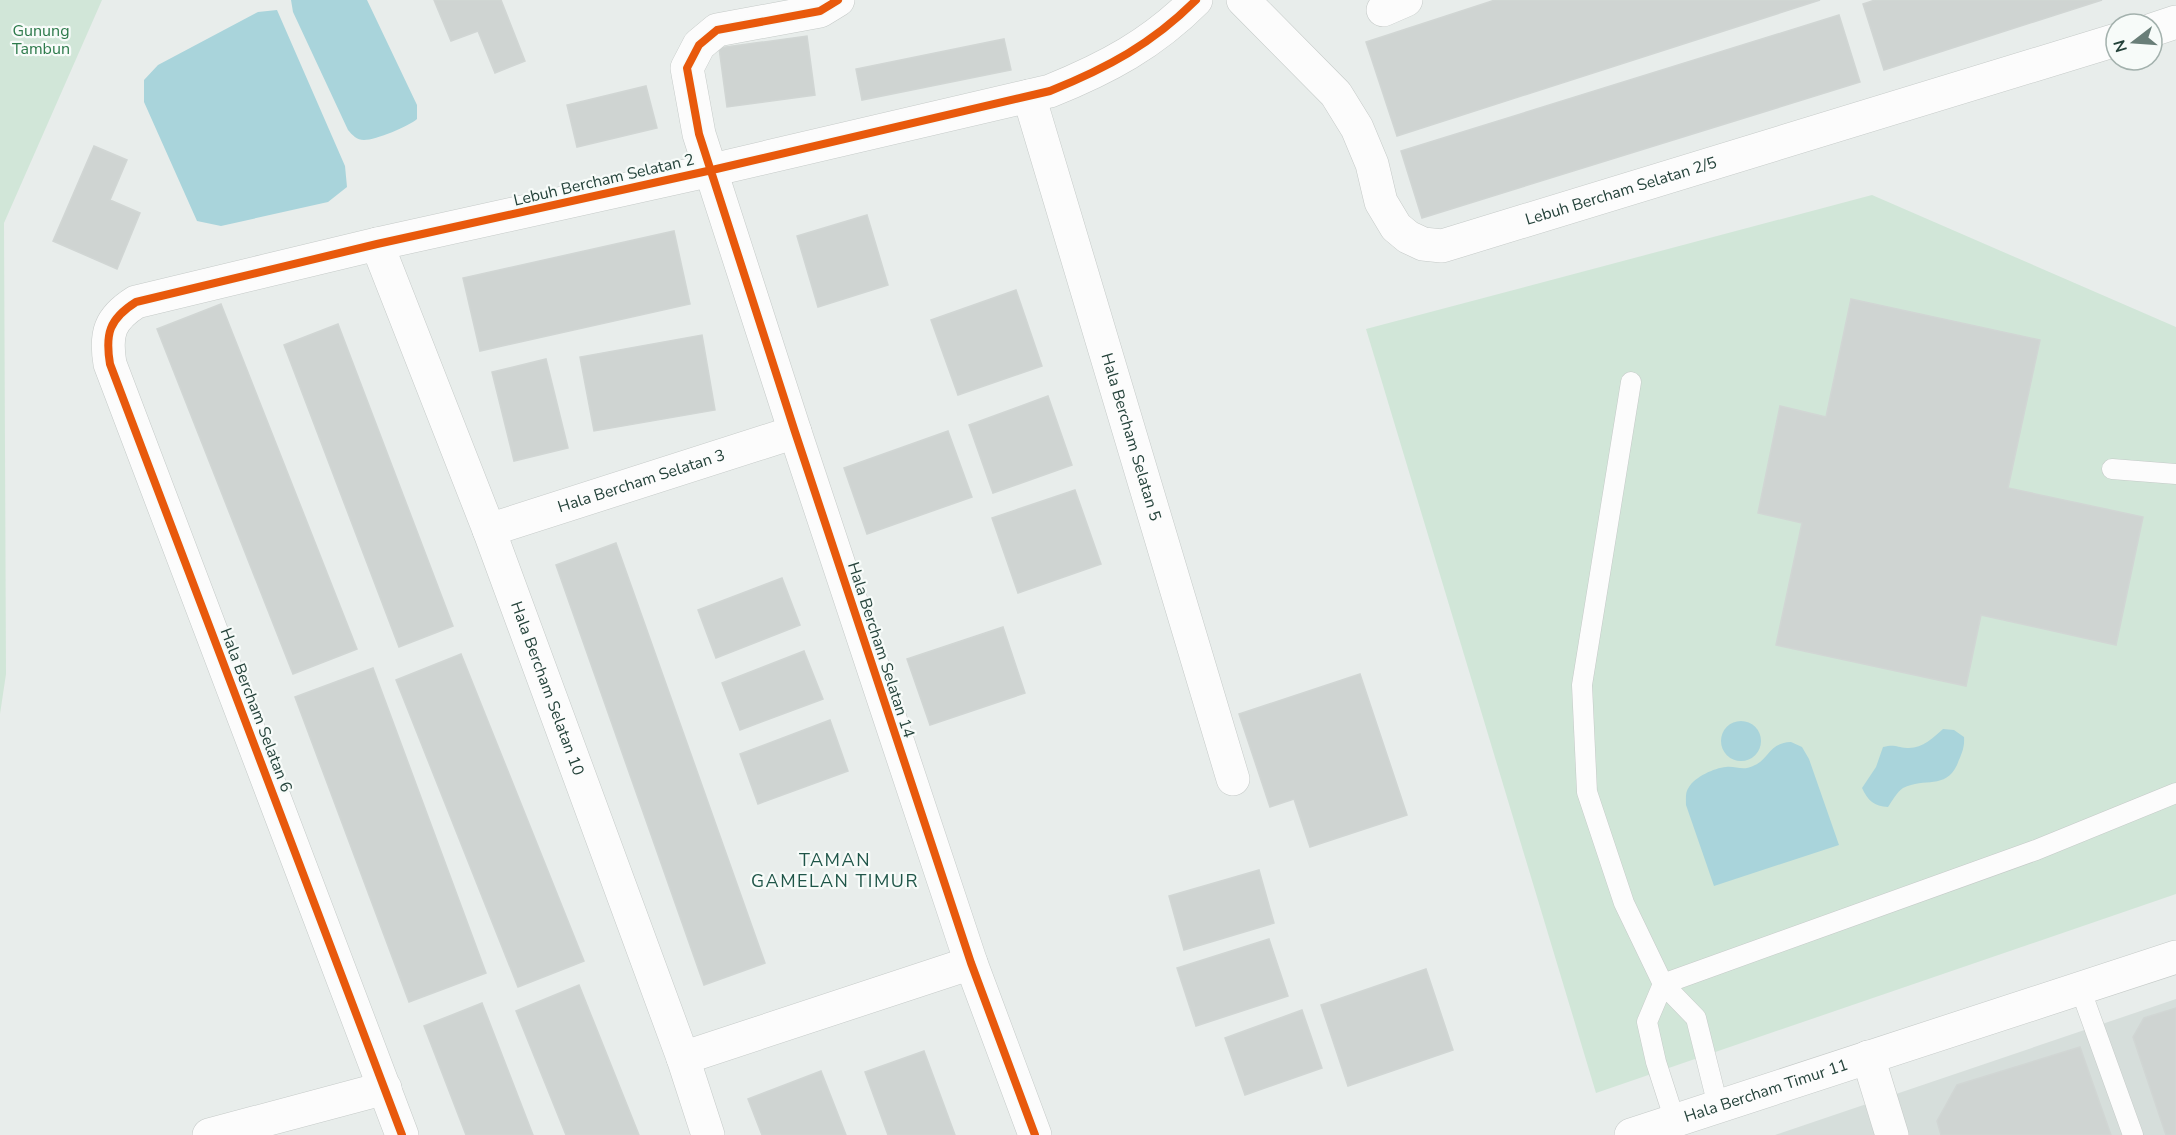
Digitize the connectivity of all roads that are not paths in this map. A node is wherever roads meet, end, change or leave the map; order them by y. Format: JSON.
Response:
{"nodes":[{"id":1,"x":838,"y":0,"type":"edge"},
{"id":2,"x":1196,"y":0,"type":"edge"},
{"id":3,"x":1242,"y":0,"type":"edge"},
{"id":4,"x":2104,"y":44,"type":"edge"},
{"id":5,"x":1029,"y":96,"type":"junction"},
{"id":6,"x":712,"y":170,"type":"junction"},
{"id":7,"x":377,"y":244,"type":"junction"},
{"id":8,"x":136,"y":302,"type":"joint"},
{"id":9,"x":1631,"y":382,"type":"dead end"},
{"id":10,"x":795,"y":432,"type":"junction"},
{"id":11,"x":2112,"y":469,"type":"dead end"},
{"id":12,"x":2176,"y":474,"type":"edge"},
{"id":13,"x":489,"y":530,"type":"junction"},
{"id":14,"x":1233,"y":779,"type":"dead end"},
{"id":15,"x":2176,"y":793,"type":"edge"},
{"id":16,"x":2176,"y":957,"type":"edge"},
{"id":17,"x":971,"y":963,"type":"junction"},
{"id":18,"x":1663,"y":984,"type":"junction"},
{"id":19,"x":2080,"y":988,"type":"junction"},
{"id":20,"x":1868,"y":1057,"type":"junction"},
{"id":21,"x":683,"y":1058,"type":"junction"},
{"id":22,"x":385,"y":1088,"type":"junction"},
{"id":23,"x":1694,"y":1120,"type":"edge"},
{"id":24,"x":209,"y":1135,"type":"edge"},
{"id":25,"x":402,"y":1135,"type":"edge"},
{"id":26,"x":708,"y":1135,"type":"edge"},
{"id":27,"x":1035,"y":1135,"type":"edge"},
{"id":28,"x":1631,"y":1135,"type":"edge"},
{"id":29,"x":1892,"y":1135,"type":"edge"},
{"id":30,"x":2133,"y":1135,"type":"edge"}],
"edges":[{"from":1,"to":6,"type":"street","name":"Hala Bercham Selatan 14"},
{"from":2,"to":5,"type":"street","name":"Lebuh Bercham Selatan 2"},
{"from":3,"to":4,"type":"street","name":"Lebuh Bercham Selatan 2/5"},
{"from":5,"to":6,"type":"street","name":"Lebuh Bercham Selatan 2"},
{"from":5,"to":14,"type":"street","name":"Hala Bercham Selatan 5"},
{"from":6,"to":7,"type":"street","name":"Lebuh Bercham Selatan 2"},
{"from":6,"to":10,"type":"street","name":"Hala Bercham Selatan 14"},
{"from":7,"to":8,"type":"street","name":"Lebuh Bercham Selatan 2"},
{"from":7,"to":13,"type":"street","name":"Hala Bercham Selatan 10"},
{"from":8,"to":22,"type":"street","name":"Hala Bercham Selatan 6"},
{"from":9,"to":18,"type":"lane"},
{"from":10,"to":13,"type":"street","name":"Hala Bercham Selatan 3"},
{"from":10,"to":17,"type":"street","name":"Hala Bercham Selatan 14"},
{"from":11,"to":12,"type":"lane"},
{"from":13,"to":21,"type":"street","name":"Hala Bercham Selatan 10"},
{"from":15,"to":18,"type":"lane"},
{"from":16,"to":19,"type":"street","name":"Hala Bercham Timur 11"},
{"from":17,"to":21,"type":"street"},
{"from":17,"to":27,"type":"street","name":"Hala Bercham Selatan 14"},
{"from":18,"to":23,"type":"lane"},
{"from":18,"to":23,"type":"lane"},
{"from":19,"to":20,"type":"street","name":"Hala Bercham Timur 11"},
{"from":19,"to":30,"type":"lane"},
{"from":20,"to":23,"type":"street","name":"Hala Bercham Timur 11"},
{"from":20,"to":29,"type":"street"},
{"from":21,"to":26,"type":"street","name":"Hala Bercham Selatan 10"},
{"from":22,"to":24,"type":"street"},
{"from":22,"to":25,"type":"street","name":"Hala Bercham Selatan 6"},
{"from":23,"to":28,"type":"street","name":"Hala Bercham Timur 11"}]}
